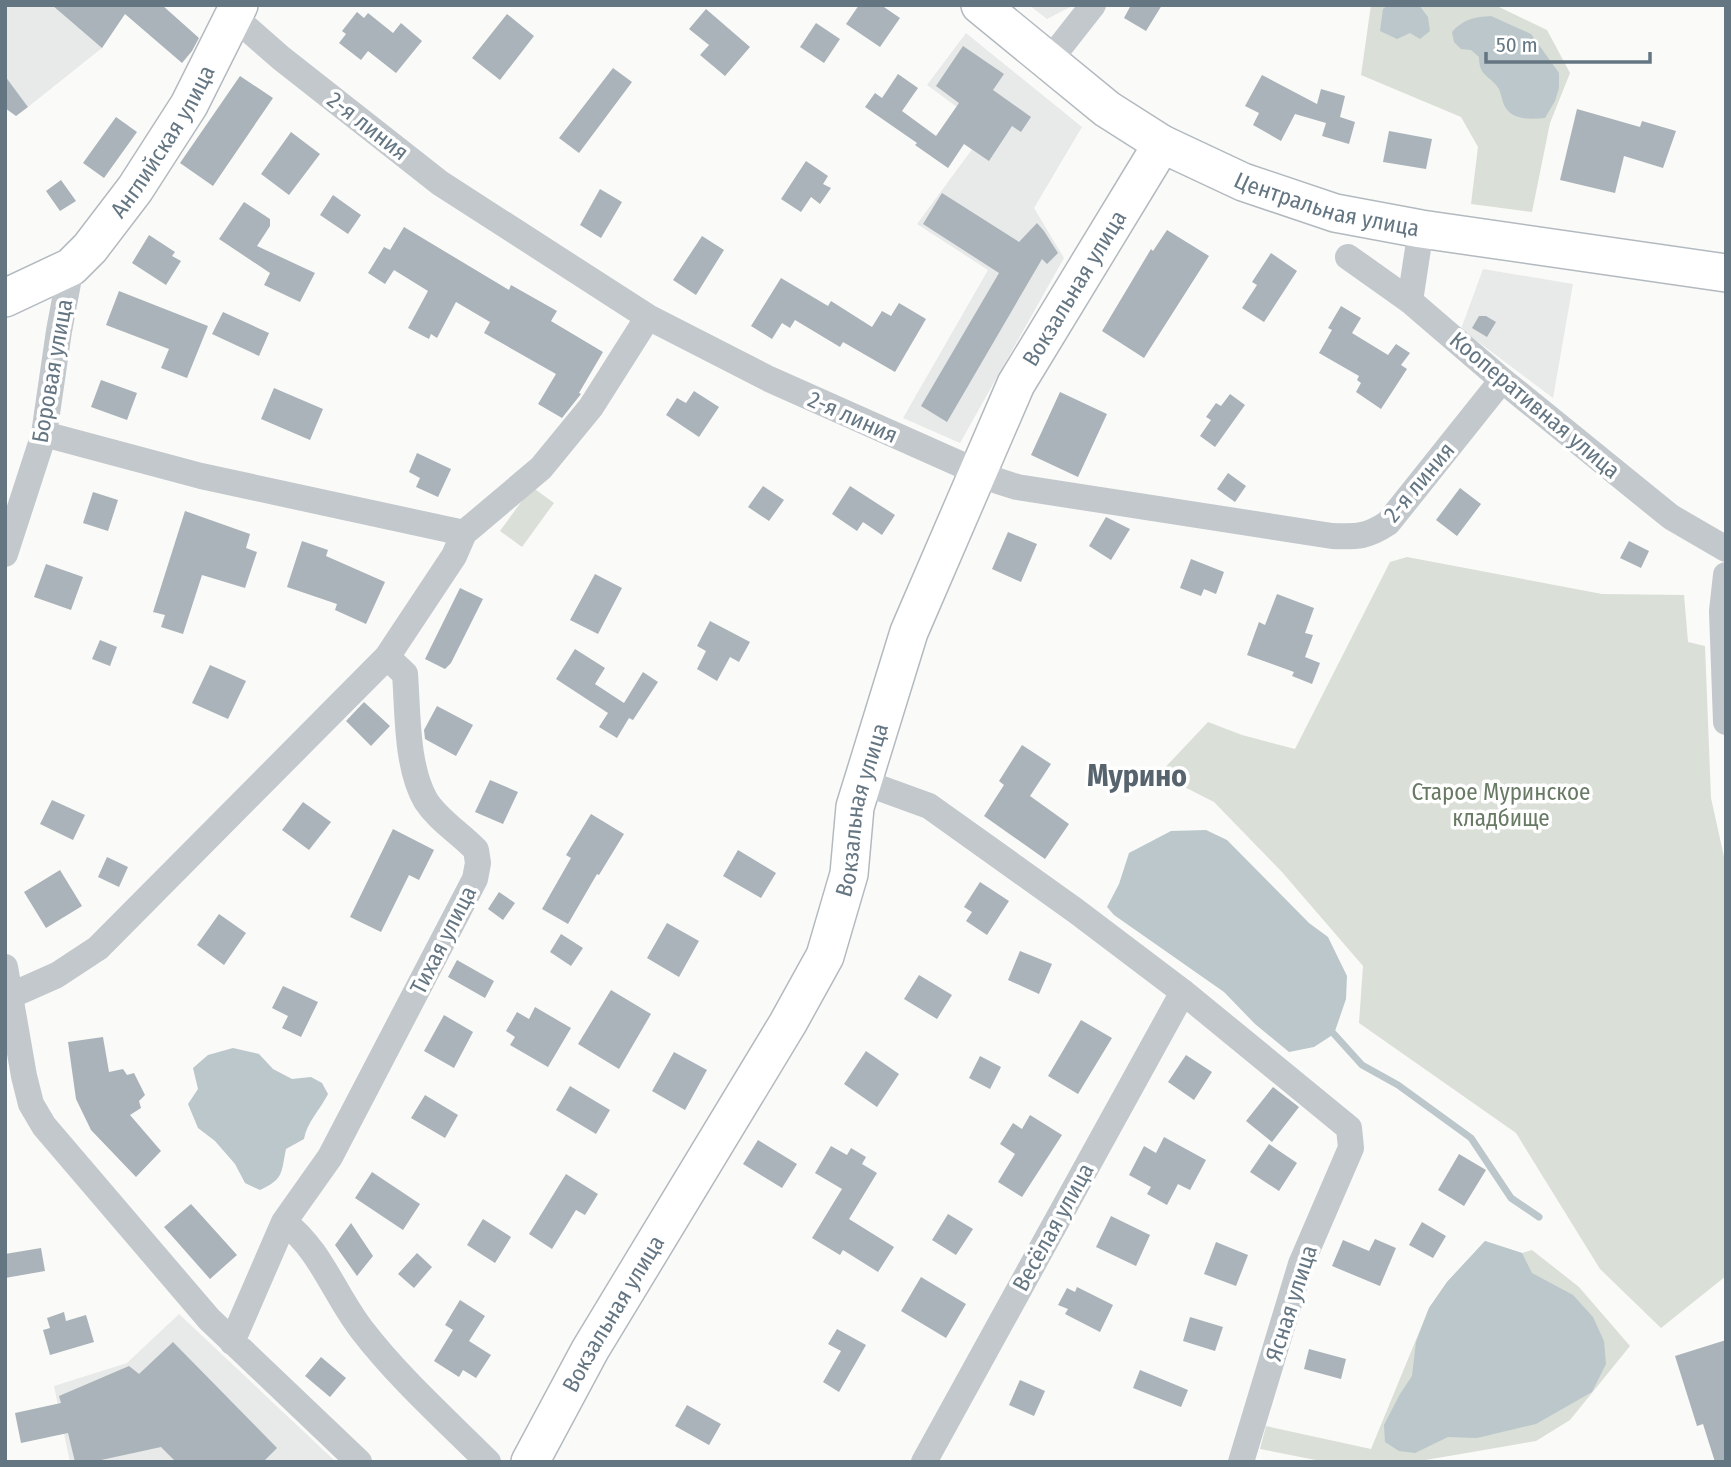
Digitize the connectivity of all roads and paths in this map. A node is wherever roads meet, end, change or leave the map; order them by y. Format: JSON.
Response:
{"nodes":[{"id":1,"x":980,"y":5,"type":"edge"},
{"id":2,"x":1093,"y":5,"type":"edge"},
{"id":3,"x":236,"y":11,"type":"edge"},
{"id":4,"x":1049,"y":61,"type":"junction"},
{"id":5,"x":1162,"y":144,"type":"junction"},
{"id":6,"x":1421,"y":229,"type":"junction"},
{"id":7,"x":1348,"y":257,"type":"dead end"},
{"id":8,"x":71,"y":267,"type":"junction"},
{"id":9,"x":1726,"y":273,"type":"edge"},
{"id":10,"x":5,"y":298,"type":"edge"},
{"id":11,"x":1410,"y":301,"type":"junction"},
{"id":12,"x":648,"y":317,"type":"junction"},
{"id":13,"x":1502,"y":380,"type":"junction"},
{"id":14,"x":44,"y":434,"type":"junction"},
{"id":15,"x":977,"y":472,"type":"junction"},
{"id":16,"x":464,"y":533,"type":"junction"},
{"id":17,"x":1726,"y":549,"type":"edge"},
{"id":18,"x":5,"y":554,"type":"edge"},
{"id":19,"x":1726,"y":575,"type":"edge"},
{"id":20,"x":1724,"y":612,"type":"edge"},
{"id":21,"x":387,"y":657,"type":"junction"},
{"id":22,"x":1726,"y":722,"type":"edge"},
{"id":23,"x":863,"y":782,"type":"junction"},
{"id":24,"x":5,"y":967,"type":"edge"},
{"id":25,"x":1183,"y":992,"type":"junction"},
{"id":26,"x":12,"y":995,"type":"junction"},
{"id":27,"x":284,"y":1222,"type":"junction"},
{"id":28,"x":232,"y":1342,"type":"junction"},
{"id":29,"x":359,"y":1462,"type":"edge"},
{"id":30,"x":488,"y":1462,"type":"edge"},
{"id":31,"x":530,"y":1462,"type":"edge"},
{"id":32,"x":924,"y":1462,"type":"edge"},
{"id":33,"x":1241,"y":1462,"type":"edge"}],
"edges":[{"from":1,"to":4,"type":"street","name":"Центральная улица"},
{"from":2,"to":4,"type":"street"},
{"from":3,"to":8,"type":"street","name":"Английская улица"},
{"from":3,"to":12,"type":"street","name":"2-я линия"},
{"from":4,"to":5,"type":"street","name":"Центральная улица"},
{"from":5,"to":6,"type":"street","name":"Центральная улица"},
{"from":5,"to":15,"type":"street","name":"Вокзальная улица"},
{"from":6,"to":9,"type":"street","name":"Центральная улица"},
{"from":6,"to":11,"type":"street"},
{"from":7,"to":11,"type":"street","name":"Кооперативная улица"},
{"from":8,"to":10,"type":"street"},
{"from":8,"to":14,"type":"street","name":"Боровая улица"},
{"from":11,"to":13,"type":"street","name":"Кооперативная улица"},
{"from":12,"to":15,"type":"street","name":"2-я линия"},
{"from":12,"to":16,"type":"street"},
{"from":13,"to":15,"type":"street","name":"2-я линия"},
{"from":13,"to":17,"type":"street","name":"Кооперативная улица"},
{"from":14,"to":16,"type":"street"},
{"from":14,"to":18,"type":"street","name":"Боровая улица"},
{"from":15,"to":23,"type":"street","name":"Вокзальная улица"},
{"from":16,"to":21,"type":"street"},
{"from":19,"to":20,"type":"street"},
{"from":20,"to":22,"type":"street"},
{"from":21,"to":26,"type":"street"},
{"from":21,"to":27,"type":"street","name":"Тихая улица"},
{"from":23,"to":25,"type":"street"},
{"from":23,"to":31,"type":"street","name":"Вокзальная улица"},
{"from":24,"to":26,"type":"street"},
{"from":25,"to":32,"type":"street","name":"Весёлая улица"},
{"from":25,"to":33,"type":"street","name":"Ясная улица"},
{"from":26,"to":28,"type":"street"},
{"from":27,"to":28,"type":"street","name":"Тихая улица"},
{"from":27,"to":30,"type":"street"},
{"from":28,"to":29,"type":"street"}]}
